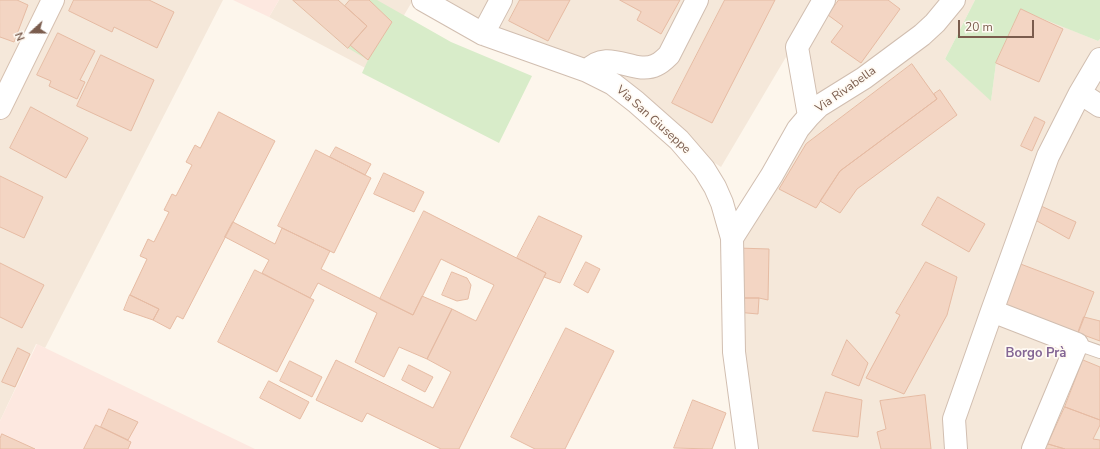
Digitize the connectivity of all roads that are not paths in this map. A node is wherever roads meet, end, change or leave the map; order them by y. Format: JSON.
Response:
{"nodes":[{"id":1,"x":53,"y":0,"type":"edge"},
{"id":2,"x":423,"y":0,"type":"edge"},
{"id":3,"x":501,"y":0,"type":"edge"},
{"id":4,"x":697,"y":0,"type":"edge"},
{"id":5,"x":824,"y":0,"type":"edge"},
{"id":6,"x":954,"y":0,"type":"edge"},
{"id":7,"x":484,"y":34,"type":"junction"},
{"id":8,"x":1100,"y":59,"type":"edge"},
{"id":9,"x":587,"y":70,"type":"junction"},
{"id":10,"x":1080,"y":93,"type":"junction"},
{"id":11,"x":1100,"y":106,"type":"edge"},
{"id":12,"x":0,"y":108,"type":"edge"},
{"id":13,"x":809,"y":116,"type":"junction"},
{"id":14,"x":732,"y":238,"type":"junction"},
{"id":15,"x":992,"y":311,"type":"junction"},
{"id":16,"x":1077,"y":344,"type":"junction"},
{"id":17,"x":1100,"y":352,"type":"edge"},
{"id":18,"x":747,"y":449,"type":"edge"},
{"id":19,"x":956,"y":449,"type":"edge"},
{"id":20,"x":1033,"y":449,"type":"edge"}],
"edges":[{"from":1,"to":12,"type":"street"},
{"from":2,"to":7,"type":"street","name":"Via San Giuseppe"},
{"from":3,"to":7,"type":"street"},
{"from":4,"to":9,"type":"street"},
{"from":5,"to":13,"type":"street"},
{"from":6,"to":13,"type":"street","name":"Via Rivabella"},
{"from":7,"to":9,"type":"street","name":"Via San Giuseppe"},
{"from":8,"to":10,"type":"street"},
{"from":9,"to":14,"type":"street","name":"Via San Giuseppe"},
{"from":10,"to":11,"type":"street"},
{"from":10,"to":15,"type":"street"},
{"from":13,"to":14,"type":"street","name":"Via Rivabella"},
{"from":14,"to":18,"type":"street","name":"Via San Giuseppe"},
{"from":15,"to":16,"type":"street"},
{"from":15,"to":19,"type":"street"},
{"from":16,"to":17,"type":"lane"},
{"from":16,"to":20,"type":"street"}]}
